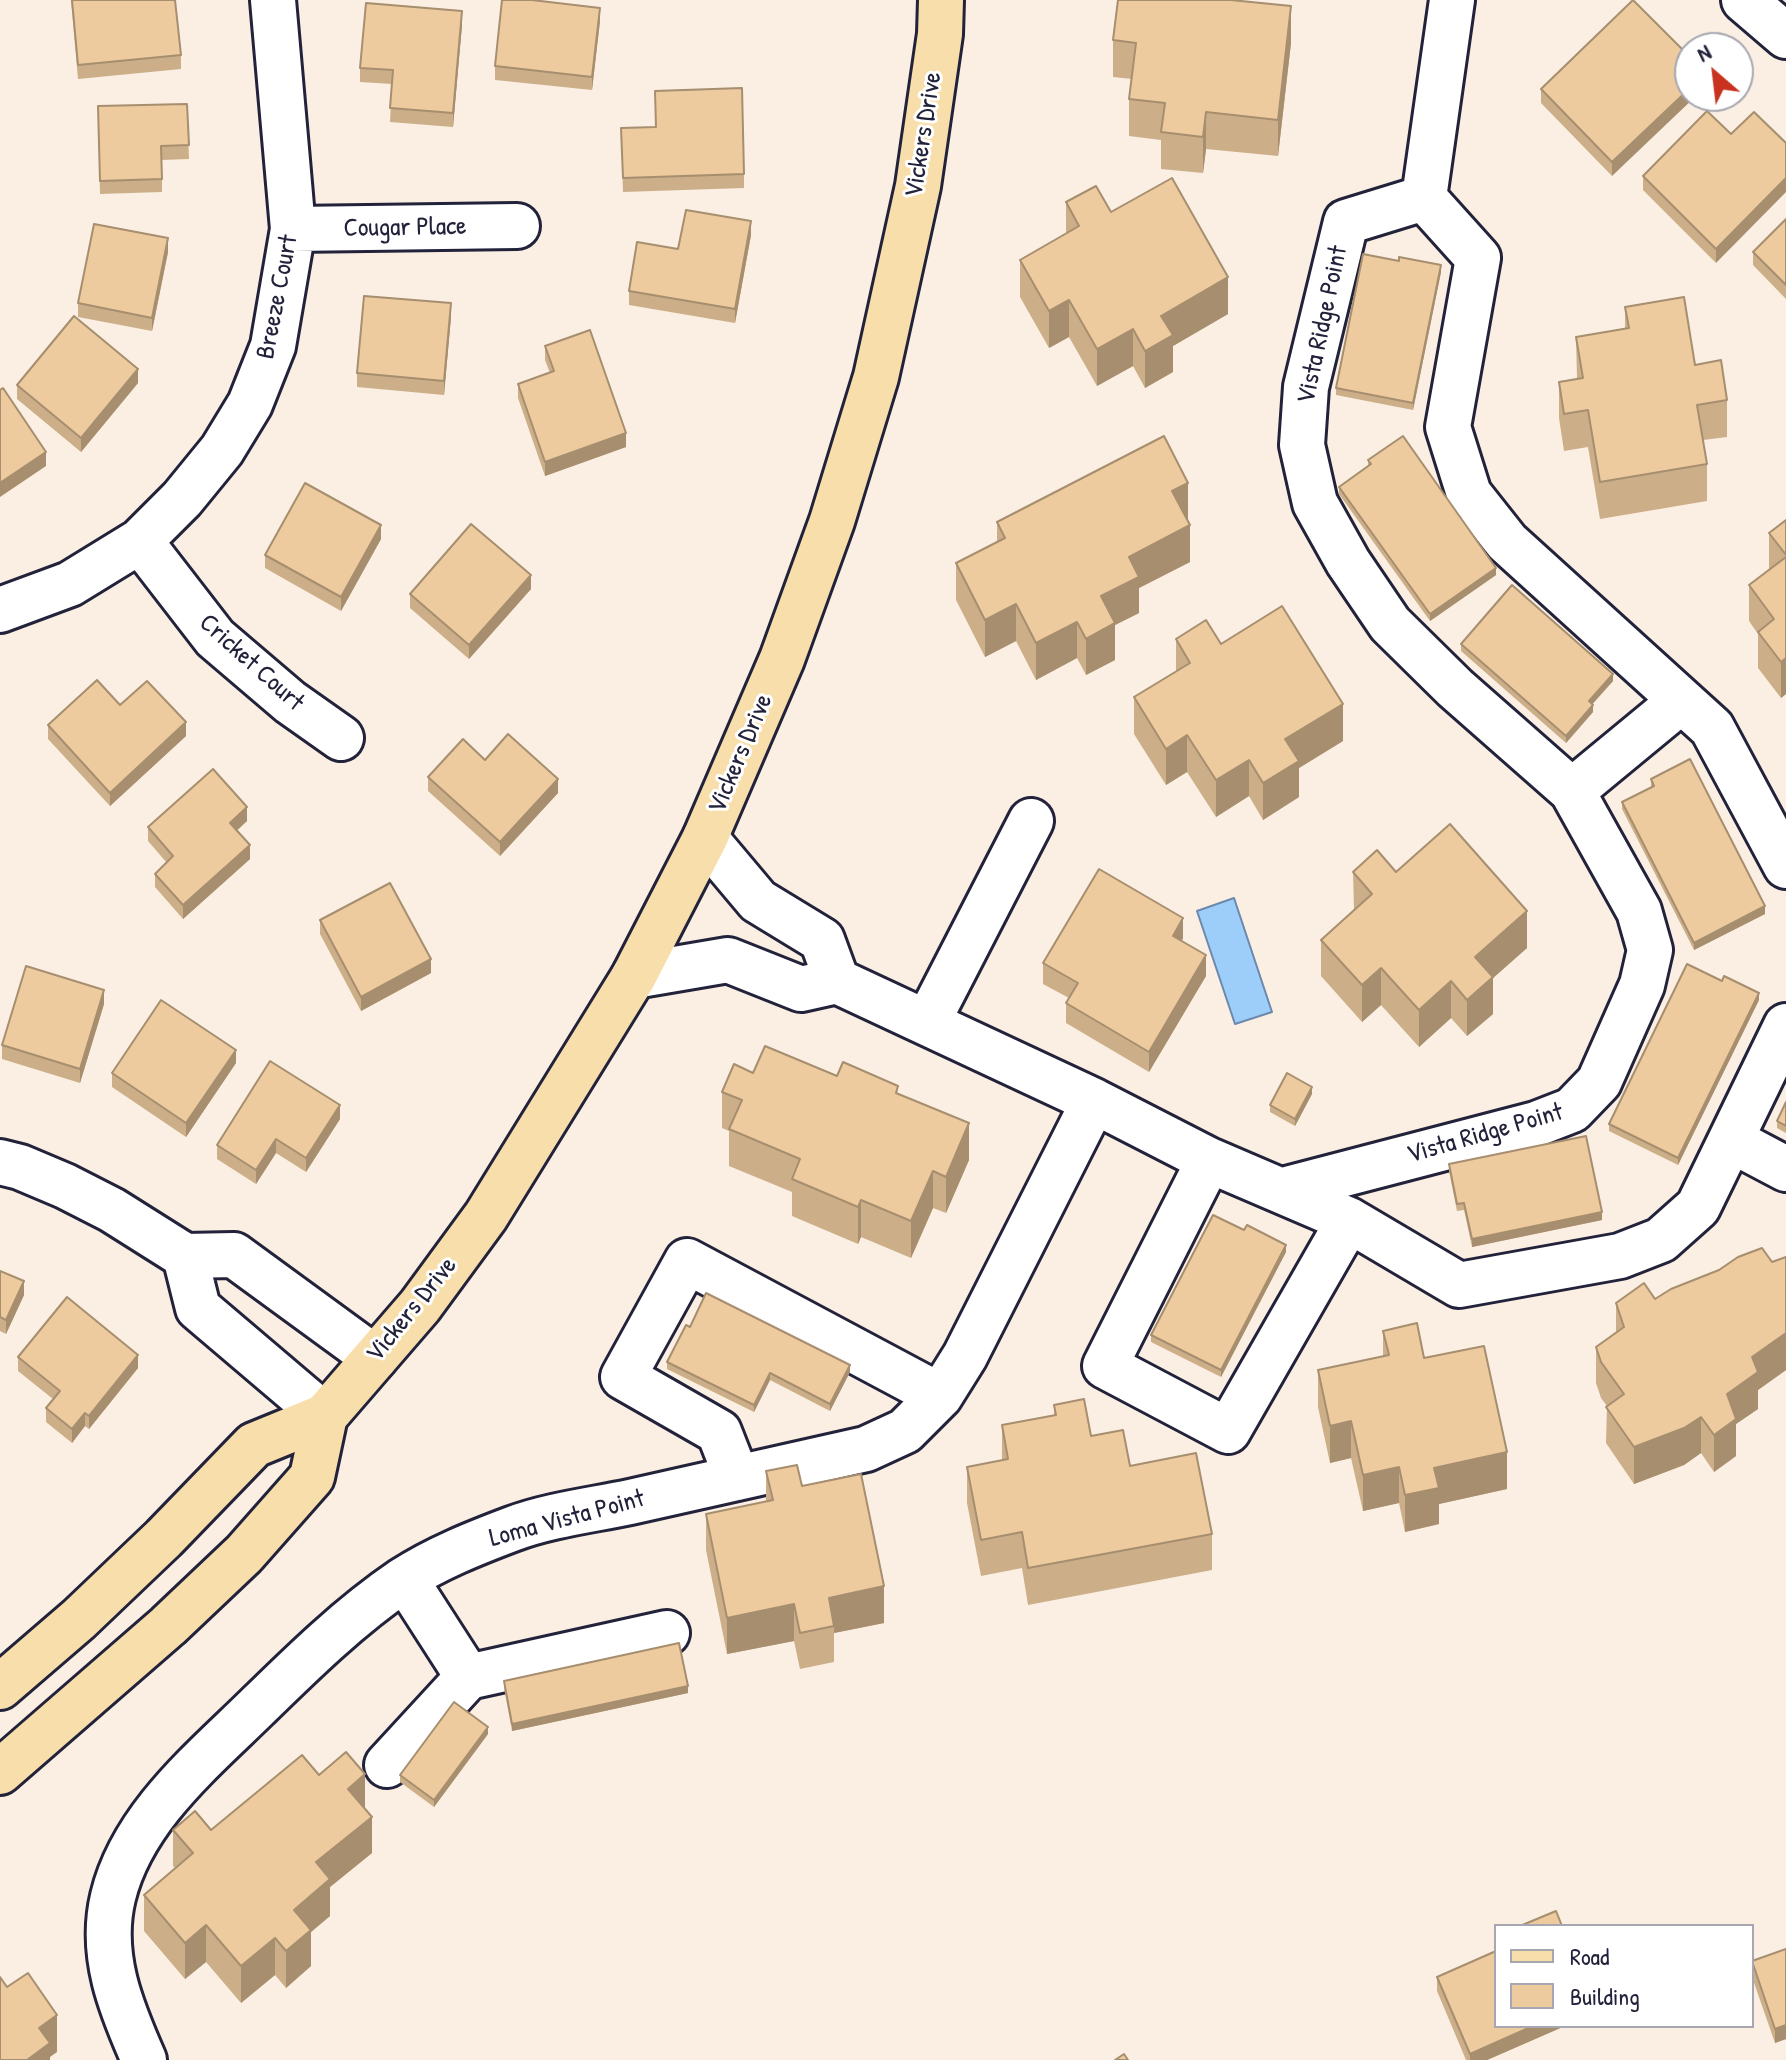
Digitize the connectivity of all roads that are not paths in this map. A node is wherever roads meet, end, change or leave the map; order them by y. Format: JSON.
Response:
{"nodes":[{"id":1,"x":273,"y":0,"type":"edge"},
{"id":2,"x":941,"y":0,"type":"edge"},
{"id":3,"x":1452,"y":0,"type":"edge"},
{"id":4,"x":1744,"y":0,"type":"edge"},
{"id":5,"x":1786,"y":36,"type":"edge"},
{"id":6,"x":1424,"y":198,"type":"junction"},
{"id":7,"x":517,"y":226,"type":"dead end"},
{"id":8,"x":293,"y":229,"type":"junction"},
{"id":9,"x":140,"y":541,"type":"junction"},
{"id":10,"x":0,"y":610,"type":"edge"},
{"id":11,"x":1681,"y":701,"type":"junction"},
{"id":12,"x":341,"y":738,"type":"dead end"},
{"id":13,"x":1572,"y":791,"type":"junction"},
{"id":14,"x":1031,"y":821,"type":"dead end"},
{"id":15,"x":705,"y":838,"type":"junction"},
{"id":16,"x":1786,"y":866,"type":"edge"},
{"id":17,"x":634,"y":976,"type":"junction"},
{"id":18,"x":837,"y":981,"type":"junction"},
{"id":19,"x":927,"y":1023,"type":"junction"},
{"id":20,"x":1786,"y":1026,"type":"edge"},
{"id":21,"x":1094,"y":1101,"type":"junction"},
{"id":22,"x":1731,"y":1140,"type":"junction"},
{"id":23,"x":1209,"y":1160,"type":"junction"},
{"id":24,"x":0,"y":1162,"type":"edge"},
{"id":25,"x":1786,"y":1169,"type":"edge"},
{"id":26,"x":1283,"y":1190,"type":"junction"},
{"id":27,"x":1349,"y":1220,"type":"junction"},
{"id":28,"x":185,"y":1256,"type":"junction"},
{"id":29,"x":375,"y":1358,"type":"junction"},
{"id":30,"x":940,"y":1396,"type":"junction"},
{"id":31,"x":325,"y":1416,"type":"junction"},
{"id":32,"x":737,"y":1478,"type":"junction"},
{"id":33,"x":405,"y":1579,"type":"junction"},
{"id":34,"x":667,"y":1633,"type":"dead end"},
{"id":35,"x":468,"y":1677,"type":"junction"},
{"id":36,"x":0,"y":1687,"type":"edge"},
{"id":37,"x":387,"y":1765,"type":"dead end"},
{"id":38,"x":0,"y":1772,"type":"edge"},
{"id":39,"x":144,"y":2060,"type":"edge"}],
"edges":[{"from":1,"to":8,"type":"street","name":"Breeze Court"},
{"from":2,"to":15,"type":"main road","name":"Vickers Drive"},
{"from":3,"to":6,"type":"street"},
{"from":4,"to":5,"type":"street"},
{"from":6,"to":11,"type":"street"},
{"from":6,"to":13,"type":"street","name":"Vista Ridge Point"},
{"from":7,"to":8,"type":"street","name":"Cougar Place"},
{"from":8,"to":9,"type":"street","name":"Breeze Court"},
{"from":9,"to":10,"type":"street","name":"Breeze Court"},
{"from":9,"to":12,"type":"street","name":"Cricket Court"},
{"from":11,"to":13,"type":"street"},
{"from":11,"to":16,"type":"street"},
{"from":13,"to":26,"type":"street","name":"Vista Ridge Point"},
{"from":14,"to":19,"type":"street"},
{"from":15,"to":17,"type":"main road","name":"Vickers Drive"},
{"from":15,"to":18,"type":"street"},
{"from":17,"to":18,"type":"street"},
{"from":17,"to":29,"type":"main road","name":"Vickers Drive"},
{"from":18,"to":19,"type":"street"},
{"from":19,"to":21,"type":"street"},
{"from":20,"to":22,"type":"street"},
{"from":21,"to":23,"type":"street"},
{"from":21,"to":30,"type":"street","name":"Loma Vista Point"},
{"from":22,"to":25,"type":"street"},
{"from":22,"to":27,"type":"street"},
{"from":23,"to":26,"type":"street"},
{"from":23,"to":27,"type":"street"},
{"from":24,"to":28,"type":"street"},
{"from":26,"to":27,"type":"street"},
{"from":28,"to":29,"type":"street"},
{"from":28,"to":31,"type":"street"},
{"from":29,"to":31,"type":"main road","name":"Vickers Drive"},
{"from":30,"to":32,"type":"street","name":"Loma Vista Point"},
{"from":30,"to":32,"type":"street"},
{"from":31,"to":36,"type":"main road","name":"Vickers Drive"},
{"from":31,"to":38,"type":"main road","name":"Vickers Drive"},
{"from":32,"to":33,"type":"street","name":"Loma Vista Point"},
{"from":33,"to":35,"type":"street"},
{"from":33,"to":39,"type":"street","name":"Loma Vista Point"},
{"from":34,"to":35,"type":"street"},
{"from":35,"to":37,"type":"street"}]}
